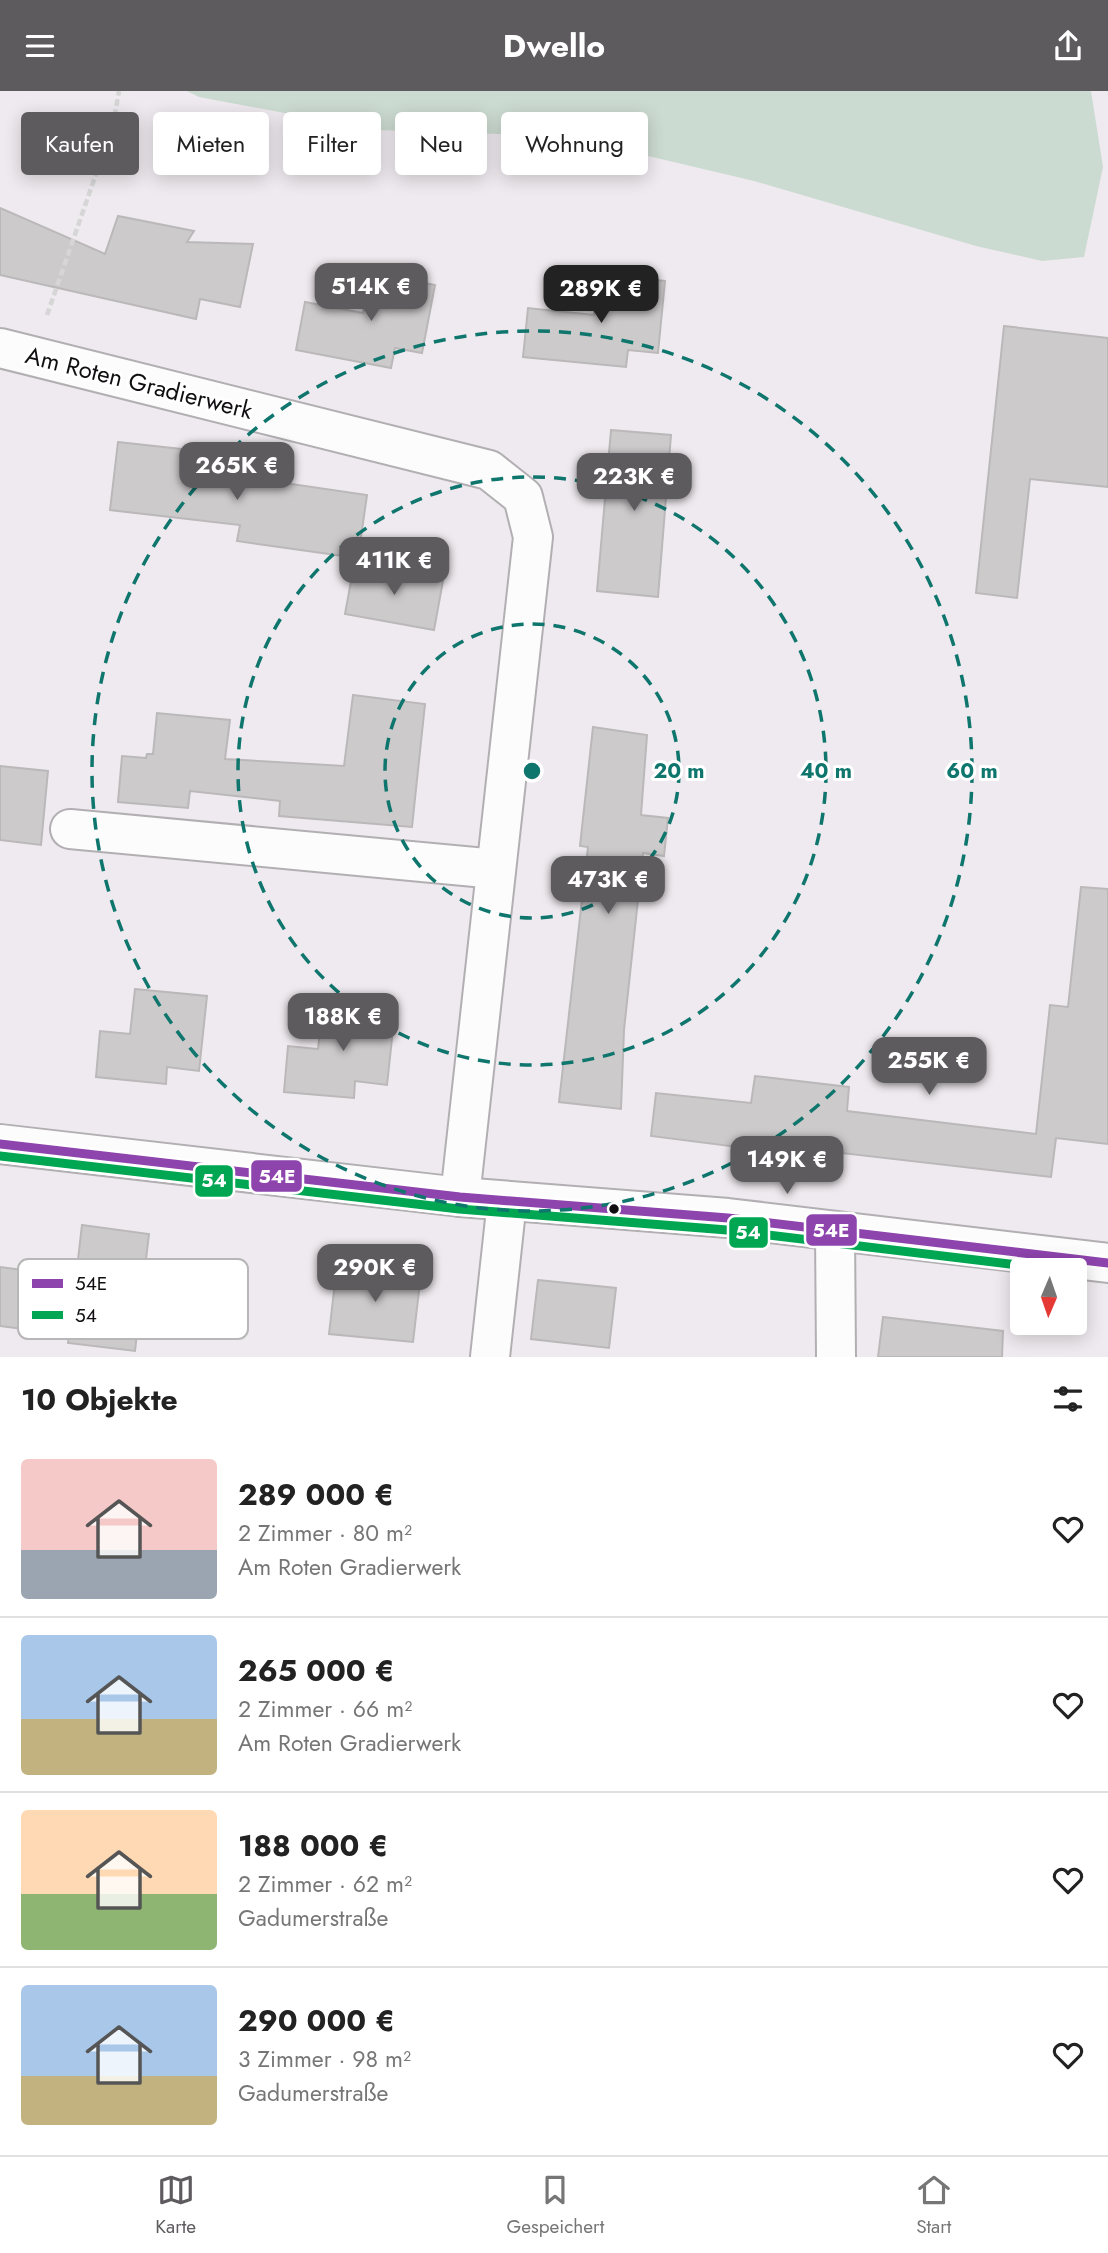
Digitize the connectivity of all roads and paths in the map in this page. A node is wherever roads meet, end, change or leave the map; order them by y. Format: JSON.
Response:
{"nodes":[{"id":1,"x":119,"y":91,"type":"edge"},
{"id":2,"x":16,"y":352,"type":"edge"},
{"id":3,"x":70,"y":829,"type":"dead end"},
{"id":4,"x":496,"y":869,"type":"junction"},
{"id":5,"x":0,"y":1144,"type":"edge"},
{"id":6,"x":460,"y":1197,"type":"junction"},
{"id":7,"x":507,"y":1201,"type":"junction"},
{"id":8,"x":835,"y":1231,"type":"junction"},
{"id":9,"x":1108,"y":1263,"type":"edge"},
{"id":10,"x":490,"y":1357,"type":"edge"},
{"id":11,"x":836,"y":1357,"type":"edge"}],
"edges":[{"from":1,"to":2,"type":"path"},
{"from":2,"to":4,"type":"street","name":"Am Roten Gradierwerk"},
{"from":3,"to":4,"type":"street"},
{"from":4,"to":6,"type":"street","name":"Am Roten Gradierwerk"},
{"from":5,"to":6,"type":"street"},
{"from":6,"to":7,"type":"street"},
{"from":7,"to":8,"type":"street"},
{"from":7,"to":10,"type":"street"},
{"from":8,"to":9,"type":"street"},
{"from":8,"to":11,"type":"street"}]}
